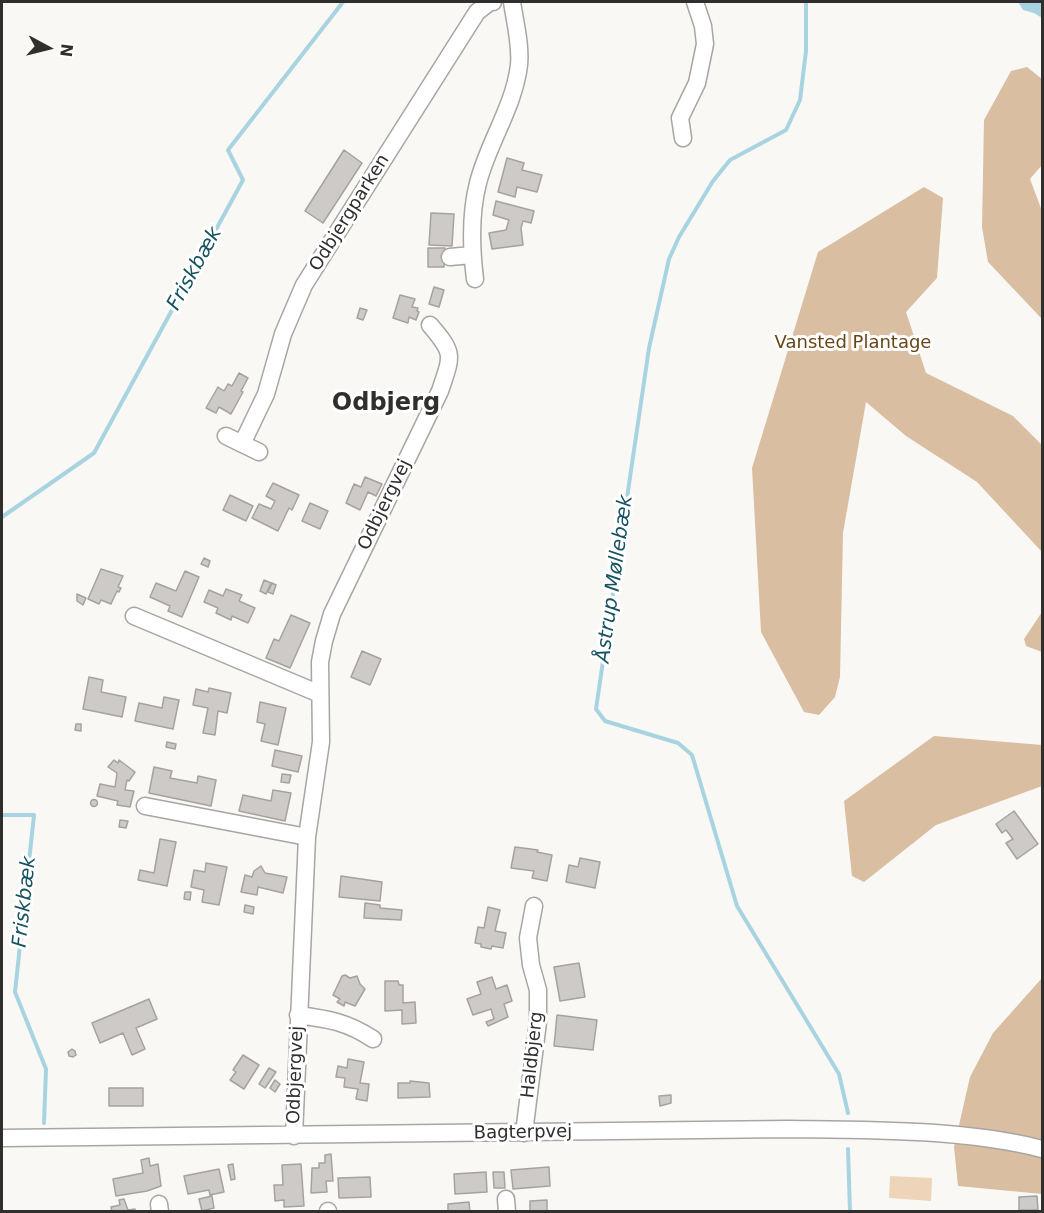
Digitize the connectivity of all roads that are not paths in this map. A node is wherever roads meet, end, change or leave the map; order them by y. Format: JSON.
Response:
{"nodes":[{"id":1,"x":494,"y":2,"type":"edge"},
{"id":2,"x":512,"y":2,"type":"edge"},
{"id":3,"x":695,"y":2,"type":"edge"},
{"id":4,"x":683,"y":138,"type":"dead end"},
{"id":5,"x":472,"y":255,"type":"junction"},
{"id":6,"x":450,"y":257,"type":"dead end"},
{"id":7,"x":475,"y":279,"type":"dead end"},
{"id":8,"x":430,"y":325,"type":"dead end"},
{"id":9,"x":226,"y":436,"type":"dead end"},
{"id":10,"x":242,"y":444,"type":"junction"},
{"id":11,"x":259,"y":452,"type":"dead end"},
{"id":12,"x":134,"y":616,"type":"dead end"},
{"id":13,"x":320,"y":694,"type":"junction"},
{"id":14,"x":145,"y":806,"type":"dead end"},
{"id":15,"x":307,"y":837,"type":"junction"},
{"id":16,"x":534,"y":906,"type":"dead end"},
{"id":17,"x":298,"y":1016,"type":"junction"},
{"id":18,"x":373,"y":1040,"type":"dead end"},
{"id":19,"x":524,"y":1133,"type":"junction"},
{"id":20,"x":294,"y":1136,"type":"junction"},
{"id":21,"x":2,"y":1138,"type":"edge"},
{"id":22,"x":1042,"y":1149,"type":"edge"}],
"edges":[{"from":1,"to":10,"type":"street","name":"Odbjergparken"},
{"from":2,"to":5,"type":"street"},
{"from":3,"to":4,"type":"street"},
{"from":5,"to":6,"type":"street"},
{"from":5,"to":7,"type":"street"},
{"from":8,"to":13,"type":"street","name":"Odbjergvej"},
{"from":9,"to":10,"type":"street"},
{"from":10,"to":11,"type":"street"},
{"from":12,"to":13,"type":"street"},
{"from":13,"to":15,"type":"street","name":"Odbjergvej"},
{"from":14,"to":15,"type":"street"},
{"from":15,"to":17,"type":"street","name":"Odbjergvej"},
{"from":16,"to":19,"type":"street","name":"Haldbjerg"},
{"from":17,"to":18,"type":"street","name":"Odbjergvej"},
{"from":17,"to":20,"type":"street","name":"Odbjergvej"},
{"from":19,"to":20,"type":"street","name":"Bagterpvej"},
{"from":19,"to":22,"type":"street","name":"Bagterpvej"},
{"from":20,"to":21,"type":"street","name":"Bagterpvej"}]}
